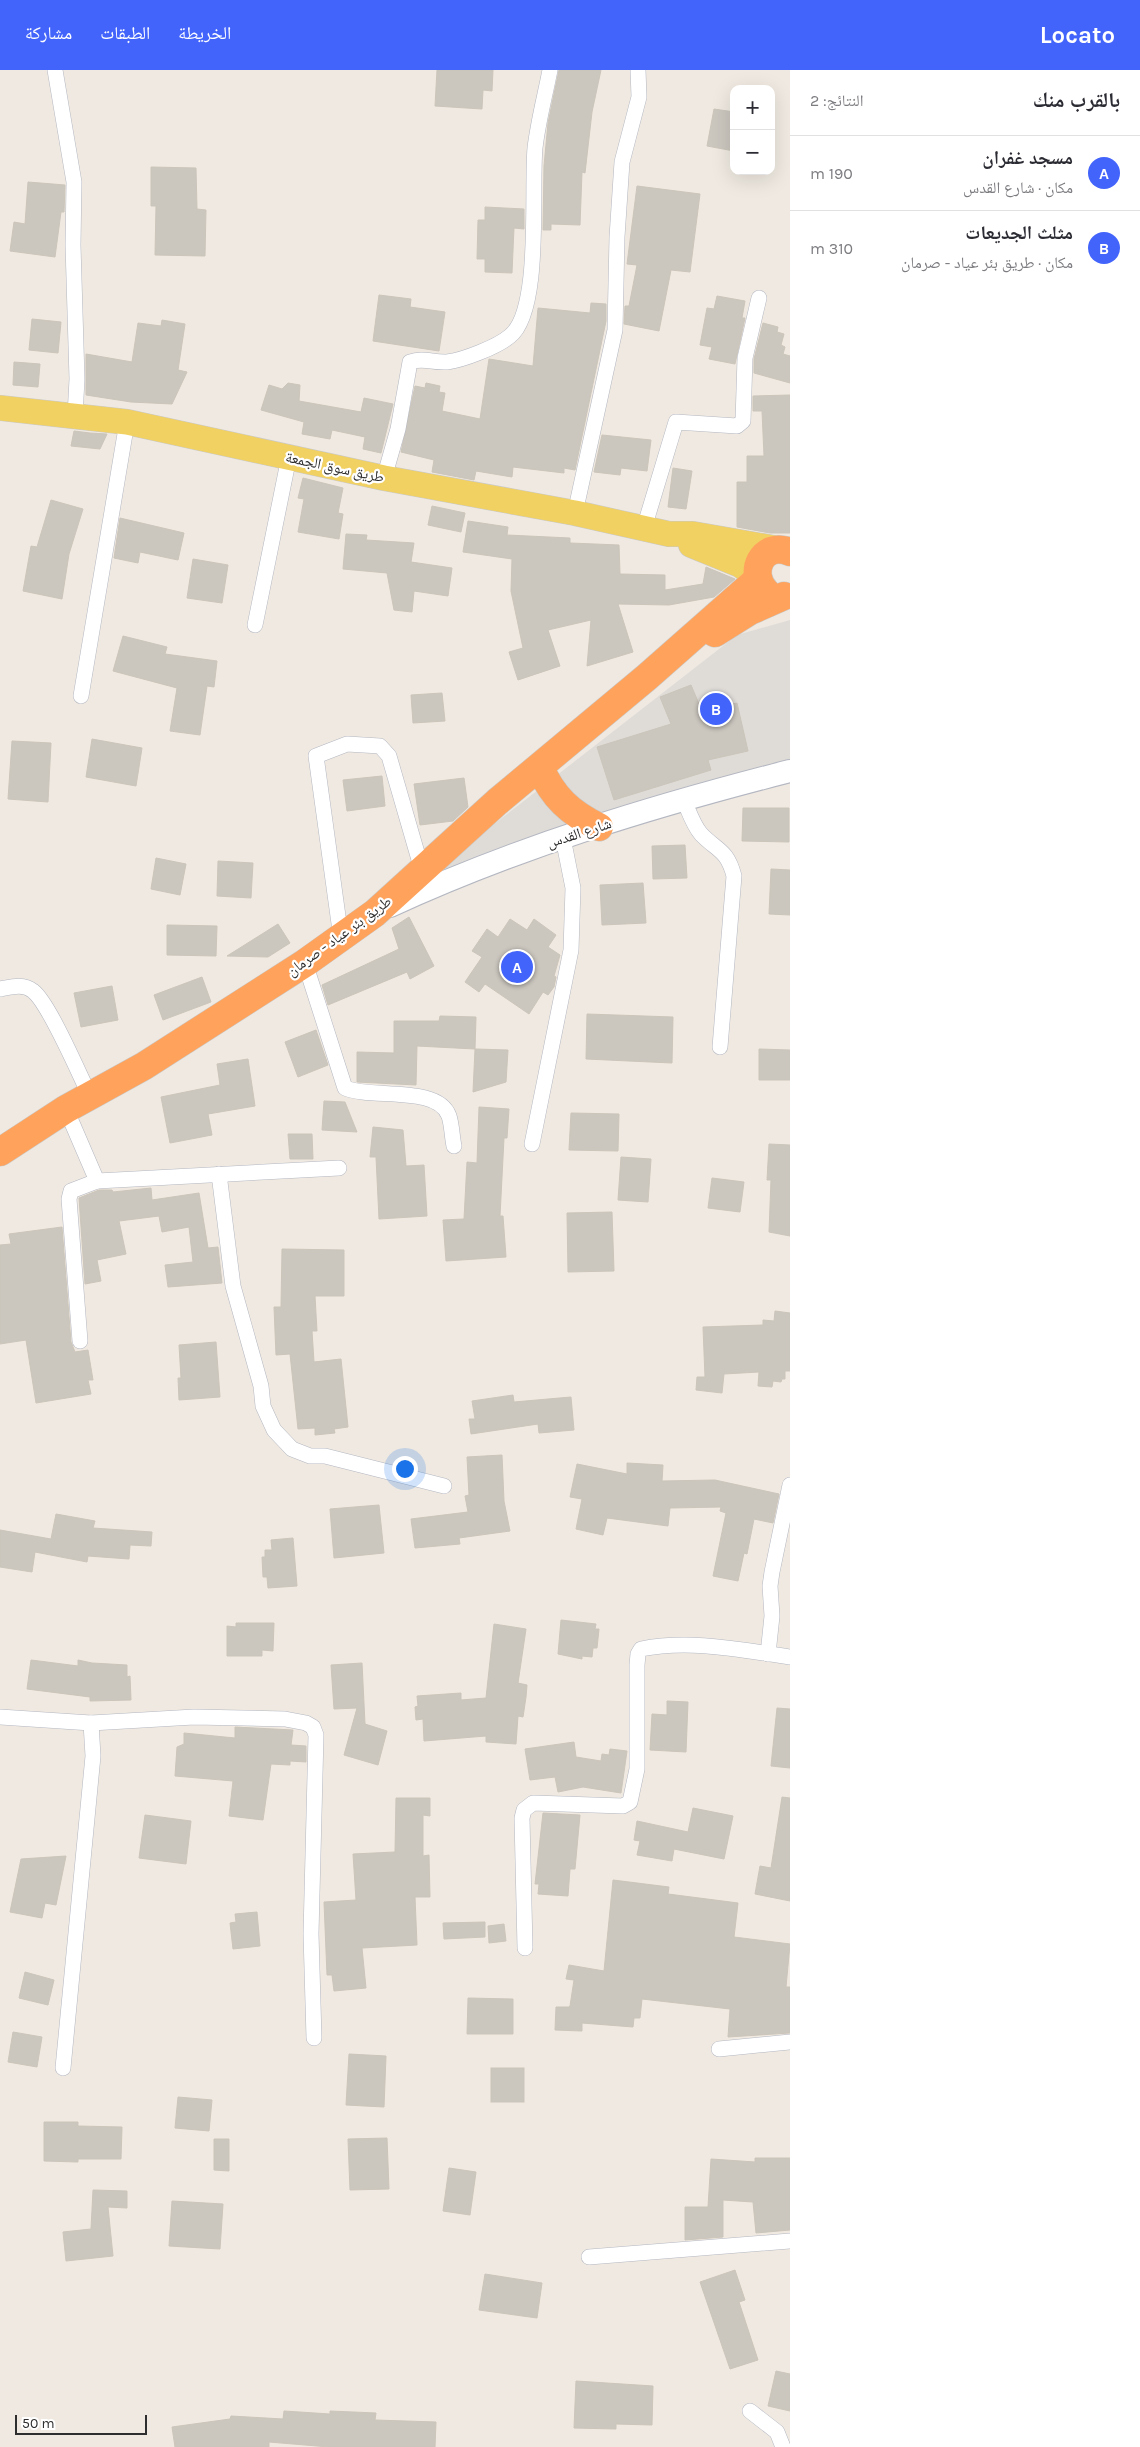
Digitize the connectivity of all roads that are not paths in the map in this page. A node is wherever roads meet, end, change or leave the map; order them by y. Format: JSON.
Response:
{"nodes":[{"id":1,"x":55,"y":70,"type":"edge"},
{"id":2,"x":550,"y":70,"type":"edge"},
{"id":3,"x":638,"y":70,"type":"edge"},
{"id":4,"x":760,"y":298,"type":"dead end"},
{"id":5,"x":0,"y":408,"type":"edge"},
{"id":6,"x":75,"y":416,"type":"junction"},
{"id":7,"x":127,"y":422,"type":"junction"},
{"id":8,"x":289,"y":457,"type":"junction"},
{"id":9,"x":384,"y":478,"type":"junction"},
{"id":10,"x":576,"y":513,"type":"junction"},
{"id":11,"x":644,"y":528,"type":"junction"},
{"id":12,"x":669,"y":534,"type":"junction"},
{"id":13,"x":784,"y":551,"type":"edge"},
{"id":14,"x":757,"y":579,"type":"junction"},
{"id":15,"x":787,"y":595,"type":"edge"},
{"id":16,"x":255,"y":625,"type":"dead end"},
{"id":17,"x":647,"y":677,"type":"junction"},
{"id":18,"x":81,"y":696,"type":"dead end"},
{"id":19,"x":540,"y":768,"type":"junction"},
{"id":20,"x":790,"y":771,"type":"edge"},
{"id":21,"x":683,"y":798,"type":"junction"},
{"id":22,"x":599,"y":826,"type":"junction"},
{"id":23,"x":564,"y":838,"type":"junction"},
{"id":24,"x":422,"y":870,"type":"junction"},
{"id":25,"x":375,"y":913,"type":"junction"},
{"id":26,"x":341,"y":938,"type":"junction"},
{"id":27,"x":305,"y":963,"type":"junction"},
{"id":28,"x":0,"y":989,"type":"edge"},
{"id":29,"x":720,"y":1047,"type":"dead end"},
{"id":30,"x":90,"y":1096,"type":"junction"},
{"id":31,"x":66,"y":1109,"type":"junction"},
{"id":32,"x":532,"y":1144,"type":"dead end"},
{"id":33,"x":454,"y":1146,"type":"dead end"},
{"id":34,"x":0,"y":1152,"type":"edge"},
{"id":35,"x":339,"y":1168,"type":"dead end"},
{"id":36,"x":219,"y":1174,"type":"junction"},
{"id":37,"x":97,"y":1180,"type":"junction"},
{"id":38,"x":80,"y":1341,"type":"dead end"},
{"id":39,"x":790,"y":1485,"type":"edge"},
{"id":40,"x":444,"y":1486,"type":"dead end"},
{"id":41,"x":768,"y":1654,"type":"junction"},
{"id":42,"x":790,"y":1657,"type":"edge"},
{"id":43,"x":0,"y":1717,"type":"edge"},
{"id":44,"x":91,"y":1723,"type":"junction"},
{"id":45,"x":525,"y":1948,"type":"dead end"},
{"id":46,"x":314,"y":2038,"type":"dead end"},
{"id":47,"x":790,"y":2042,"type":"edge"},
{"id":48,"x":719,"y":2049,"type":"dead end"},
{"id":49,"x":63,"y":2068,"type":"dead end"},
{"id":50,"x":790,"y":2240,"type":"edge"},
{"id":51,"x":589,"y":2257,"type":"dead end"},
{"id":52,"x":750,"y":2411,"type":"dead end"},
{"id":53,"x":783,"y":2447,"type":"edge"}],
"edges":[{"from":1,"to":6,"type":"street"},
{"from":2,"to":9,"type":"street"},
{"from":3,"to":10,"type":"street"},
{"from":4,"to":11,"type":"street"},
{"from":5,"to":6,"type":"main road","name":"طريق سوق الجمعة"},
{"from":6,"to":7,"type":"main road","name":"طريق سوق الجمعة"},
{"from":7,"to":8,"type":"main road","name":"طريق سوق الجمعة"},
{"from":7,"to":18,"type":"street"},
{"from":8,"to":9,"type":"main road","name":"طريق سوق الجمعة"},
{"from":8,"to":16,"type":"street"},
{"from":9,"to":10,"type":"main road","name":"طريق سوق الجمعة"},
{"from":10,"to":11,"type":"main road","name":"طريق سوق الجمعة"},
{"from":11,"to":12,"type":"main road","name":"طريق سوق الجمعة"},
{"from":12,"to":13,"type":"main road","name":"طريق سوق الجمعة"},
{"from":12,"to":14,"type":"main road","name":"طريق سوق الجمعة"},
{"from":13,"to":14,"type":"highway"},
{"from":14,"to":15,"type":"highway"},
{"from":14,"to":17,"type":"highway"},
{"from":15,"to":17,"type":"highway"},
{"from":17,"to":19,"type":"highway","name":"طريق بئر عياد - صرمان"},
{"from":19,"to":22,"type":"highway"},
{"from":19,"to":24,"type":"highway","name":"طريق بئر عياد - صرمان"},
{"from":20,"to":21,"type":"street","name":"شارع القدس"},
{"from":21,"to":22,"type":"street","name":"شارع القدس"},
{"from":21,"to":29,"type":"street"},
{"from":22,"to":23,"type":"street","name":"شارع القدس"},
{"from":23,"to":25,"type":"street","name":"شارع القدس"},
{"from":23,"to":32,"type":"street"},
{"from":24,"to":25,"type":"highway","name":"طريق بئر عياد - صرمان"},
{"from":24,"to":26,"type":"street"},
{"from":25,"to":26,"type":"highway","name":"طريق بئر عياد - صرمان"},
{"from":26,"to":27,"type":"highway","name":"طريق بئر عياد - صرمان"},
{"from":27,"to":30,"type":"highway","name":"طريق بئر عياد - صرمان"},
{"from":27,"to":33,"type":"street"},
{"from":28,"to":30,"type":"street"},
{"from":30,"to":31,"type":"highway","name":"طريق بئر عياد - صرمان"},
{"from":31,"to":34,"type":"highway","name":"طريق بئر عياد - صرمان"},
{"from":31,"to":37,"type":"street"},
{"from":35,"to":36,"type":"street"},
{"from":36,"to":37,"type":"street"},
{"from":36,"to":40,"type":"street"},
{"from":37,"to":38,"type":"street"},
{"from":39,"to":41,"type":"street"},
{"from":41,"to":42,"type":"street"},
{"from":41,"to":45,"type":"street"},
{"from":43,"to":44,"type":"street"},
{"from":44,"to":46,"type":"street"},
{"from":44,"to":49,"type":"street"},
{"from":47,"to":48,"type":"street"},
{"from":50,"to":51,"type":"street"},
{"from":52,"to":53,"type":"street"}]}
